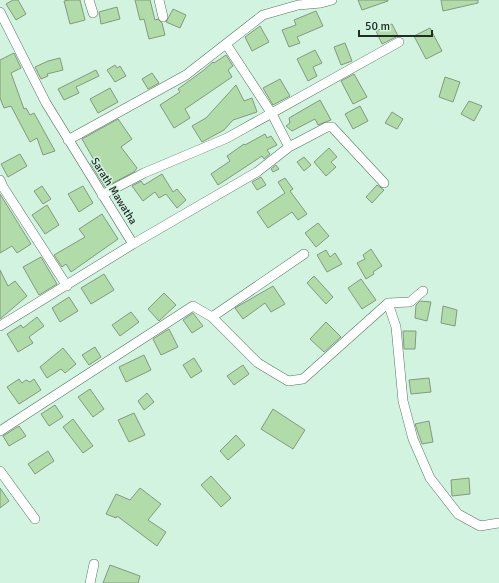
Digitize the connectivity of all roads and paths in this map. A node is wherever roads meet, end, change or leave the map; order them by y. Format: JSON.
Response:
{"nodes":[{"id":1,"x":89,"y":0,"type":"edge"},
{"id":2,"x":159,"y":0,"type":"edge"},
{"id":3,"x":332,"y":0,"type":"edge"},
{"id":4,"x":0,"y":12,"type":"edge"},
{"id":5,"x":93,"y":13,"type":"dead end"},
{"id":6,"x":163,"y":17,"type":"dead end"},
{"id":7,"x":400,"y":42,"type":"dead end"},
{"id":8,"x":226,"y":44,"type":"junction"},
{"id":9,"x":272,"y":114,"type":"junction"},
{"id":10,"x":68,"y":140,"type":"junction"},
{"id":11,"x":289,"y":147,"type":"junction"},
{"id":12,"x":0,"y":180,"type":"edge"},
{"id":13,"x":384,"y":183,"type":"dead end"},
{"id":14,"x":102,"y":194,"type":"junction"},
{"id":15,"x":134,"y":244,"type":"junction"},
{"id":16,"x":304,"y":254,"type":"dead end"},
{"id":17,"x":67,"y":286,"type":"junction"},
{"id":18,"x":423,"y":290,"type":"dead end"},
{"id":19,"x":388,"y":303,"type":"junction"},
{"id":20,"x":212,"y":317,"type":"junction"},
{"id":21,"x":0,"y":326,"type":"edge"},
{"id":22,"x":0,"y":432,"type":"edge"},
{"id":23,"x":0,"y":471,"type":"edge"},
{"id":24,"x":35,"y":519,"type":"dead end"},
{"id":25,"x":499,"y":523,"type":"edge"},
{"id":26,"x":94,"y":564,"type":"dead end"},
{"id":27,"x":90,"y":583,"type":"edge"}],
"edges":[{"from":1,"to":5,"type":"street"},
{"from":2,"to":6,"type":"street"},
{"from":3,"to":8,"type":"street"},
{"from":4,"to":10,"type":"street","name":"Sarath Mawatha"},
{"from":7,"to":9,"type":"street"},
{"from":8,"to":9,"type":"street"},
{"from":8,"to":10,"type":"street"},
{"from":9,"to":11,"type":"street"},
{"from":9,"to":14,"type":"street"},
{"from":10,"to":14,"type":"street","name":"Sarath Mawatha"},
{"from":11,"to":13,"type":"street"},
{"from":11,"to":15,"type":"street"},
{"from":12,"to":17,"type":"street"},
{"from":14,"to":15,"type":"street","name":"Sarath Mawatha"},
{"from":15,"to":17,"type":"street"},
{"from":16,"to":20,"type":"street"},
{"from":17,"to":21,"type":"street"},
{"from":18,"to":19,"type":"street"},
{"from":19,"to":20,"type":"street"},
{"from":19,"to":25,"type":"street"},
{"from":20,"to":22,"type":"street"},
{"from":23,"to":24,"type":"street"},
{"from":26,"to":27,"type":"street"}]}
